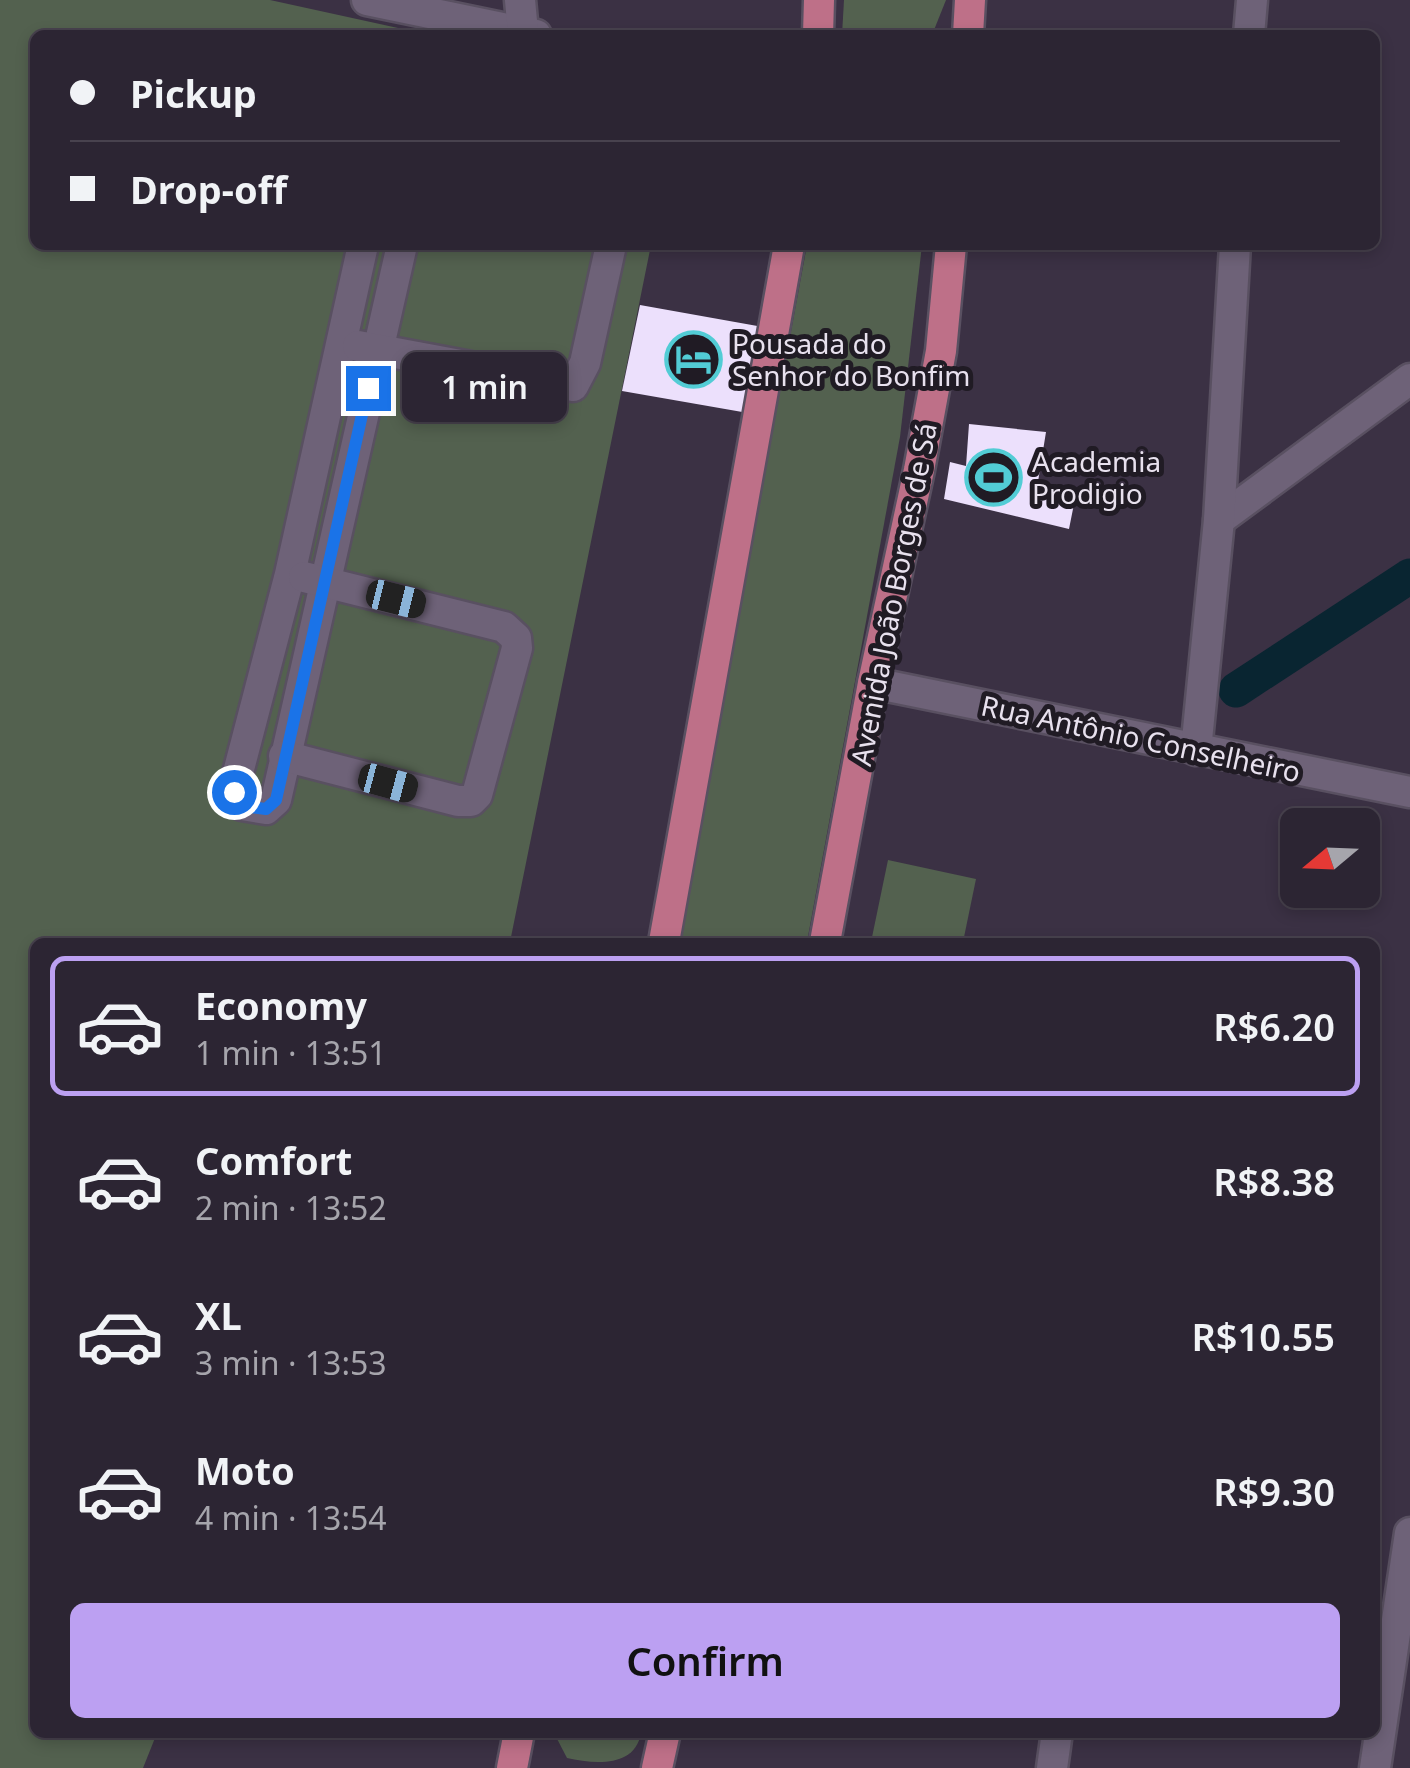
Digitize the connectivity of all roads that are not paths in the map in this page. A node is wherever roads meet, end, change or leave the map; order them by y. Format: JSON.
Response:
{"nodes":[{"id":1,"x":367,"y":0,"type":"edge"},
{"id":2,"x":520,"y":0,"type":"edge"},
{"id":3,"x":819,"y":0,"type":"edge"},
{"id":4,"x":1252,"y":0,"type":"edge"},
{"id":5,"x":410,"y":15,"type":"edge"},
{"id":6,"x":444,"y":26,"type":"edge"},
{"id":7,"x":487,"y":30,"type":"edge"},
{"id":8,"x":529,"y":30,"type":"edge"},
{"id":9,"x":818,"y":30,"type":"edge"},
{"id":10,"x":1249,"y":30,"type":"edge"},
{"id":11,"x":362,"y":250,"type":"edge"},
{"id":12,"x":401,"y":250,"type":"edge"},
{"id":13,"x":610,"y":250,"type":"edge"},
{"id":14,"x":788,"y":250,"type":"edge"},
{"id":15,"x":951,"y":250,"type":"edge"},
{"id":16,"x":1236,"y":250,"type":"edge"},
{"id":17,"x":343,"y":342,"type":"junction"},
{"id":18,"x":376,"y":350,"type":"junction"},
{"id":19,"x":1410,"y":379,"type":"edge"},
{"id":20,"x":1219,"y":520,"type":"junction"},
{"id":21,"x":290,"y":574,"type":"junction"},
{"id":22,"x":324,"y":581,"type":"junction"},
{"id":23,"x":873,"y":684,"type":"junction"},
{"id":24,"x":1196,"y":750,"type":"junction"},
{"id":25,"x":284,"y":756,"type":"junction"},
{"id":26,"x":1410,"y":792,"type":"edge"},
{"id":27,"x":665,"y":938,"type":"edge"},
{"id":28,"x":826,"y":938,"type":"edge"},
{"id":29,"x":1410,"y":1533,"type":"edge"},
{"id":30,"x":1380,"y":1729,"type":"edge"},
{"id":31,"x":518,"y":1738,"type":"edge"},
{"id":32,"x":664,"y":1738,"type":"edge"},
{"id":33,"x":1056,"y":1738,"type":"edge"},
{"id":34,"x":1379,"y":1738,"type":"edge"},
{"id":35,"x":512,"y":1768,"type":"edge"},
{"id":36,"x":656,"y":1768,"type":"edge"},
{"id":37,"x":1052,"y":1768,"type":"edge"},
{"id":38,"x":1374,"y":1768,"type":"edge"}],
"edges":[{"from":1,"to":5,"type":"street"},
{"from":2,"to":8,"type":"street"},
{"from":3,"to":9,"type":"main road"},
{"from":4,"to":10,"type":"street"},
{"from":5,"to":6,"type":"street"},
{"from":6,"to":7,"type":"street"},
{"from":11,"to":17,"type":"street"},
{"from":12,"to":18,"type":"street"},
{"from":13,"to":18,"type":"street"},
{"from":14,"to":27,"type":"main road"},
{"from":15,"to":23,"type":"main road","name":"Avenida João Borges de Sá"},
{"from":16,"to":20,"type":"street"},
{"from":17,"to":18,"type":"street"},
{"from":17,"to":21,"type":"street"},
{"from":18,"to":22,"type":"street"},
{"from":19,"to":20,"type":"street"},
{"from":20,"to":24,"type":"street"},
{"from":21,"to":22,"type":"street"},
{"from":21,"to":25,"type":"street"},
{"from":22,"to":25,"type":"street"},
{"from":22,"to":25,"type":"street"},
{"from":23,"to":24,"type":"street","name":"Rua Antônio Conselheiro"},
{"from":23,"to":28,"type":"main road","name":"Avenida João Borges de Sá"},
{"from":24,"to":26,"type":"street","name":"Rua Antônio Conselheiro"},
{"from":29,"to":30,"type":"street"},
{"from":31,"to":35,"type":"main road"},
{"from":32,"to":36,"type":"main road"},
{"from":33,"to":37,"type":"street"},
{"from":34,"to":38,"type":"street"}]}
